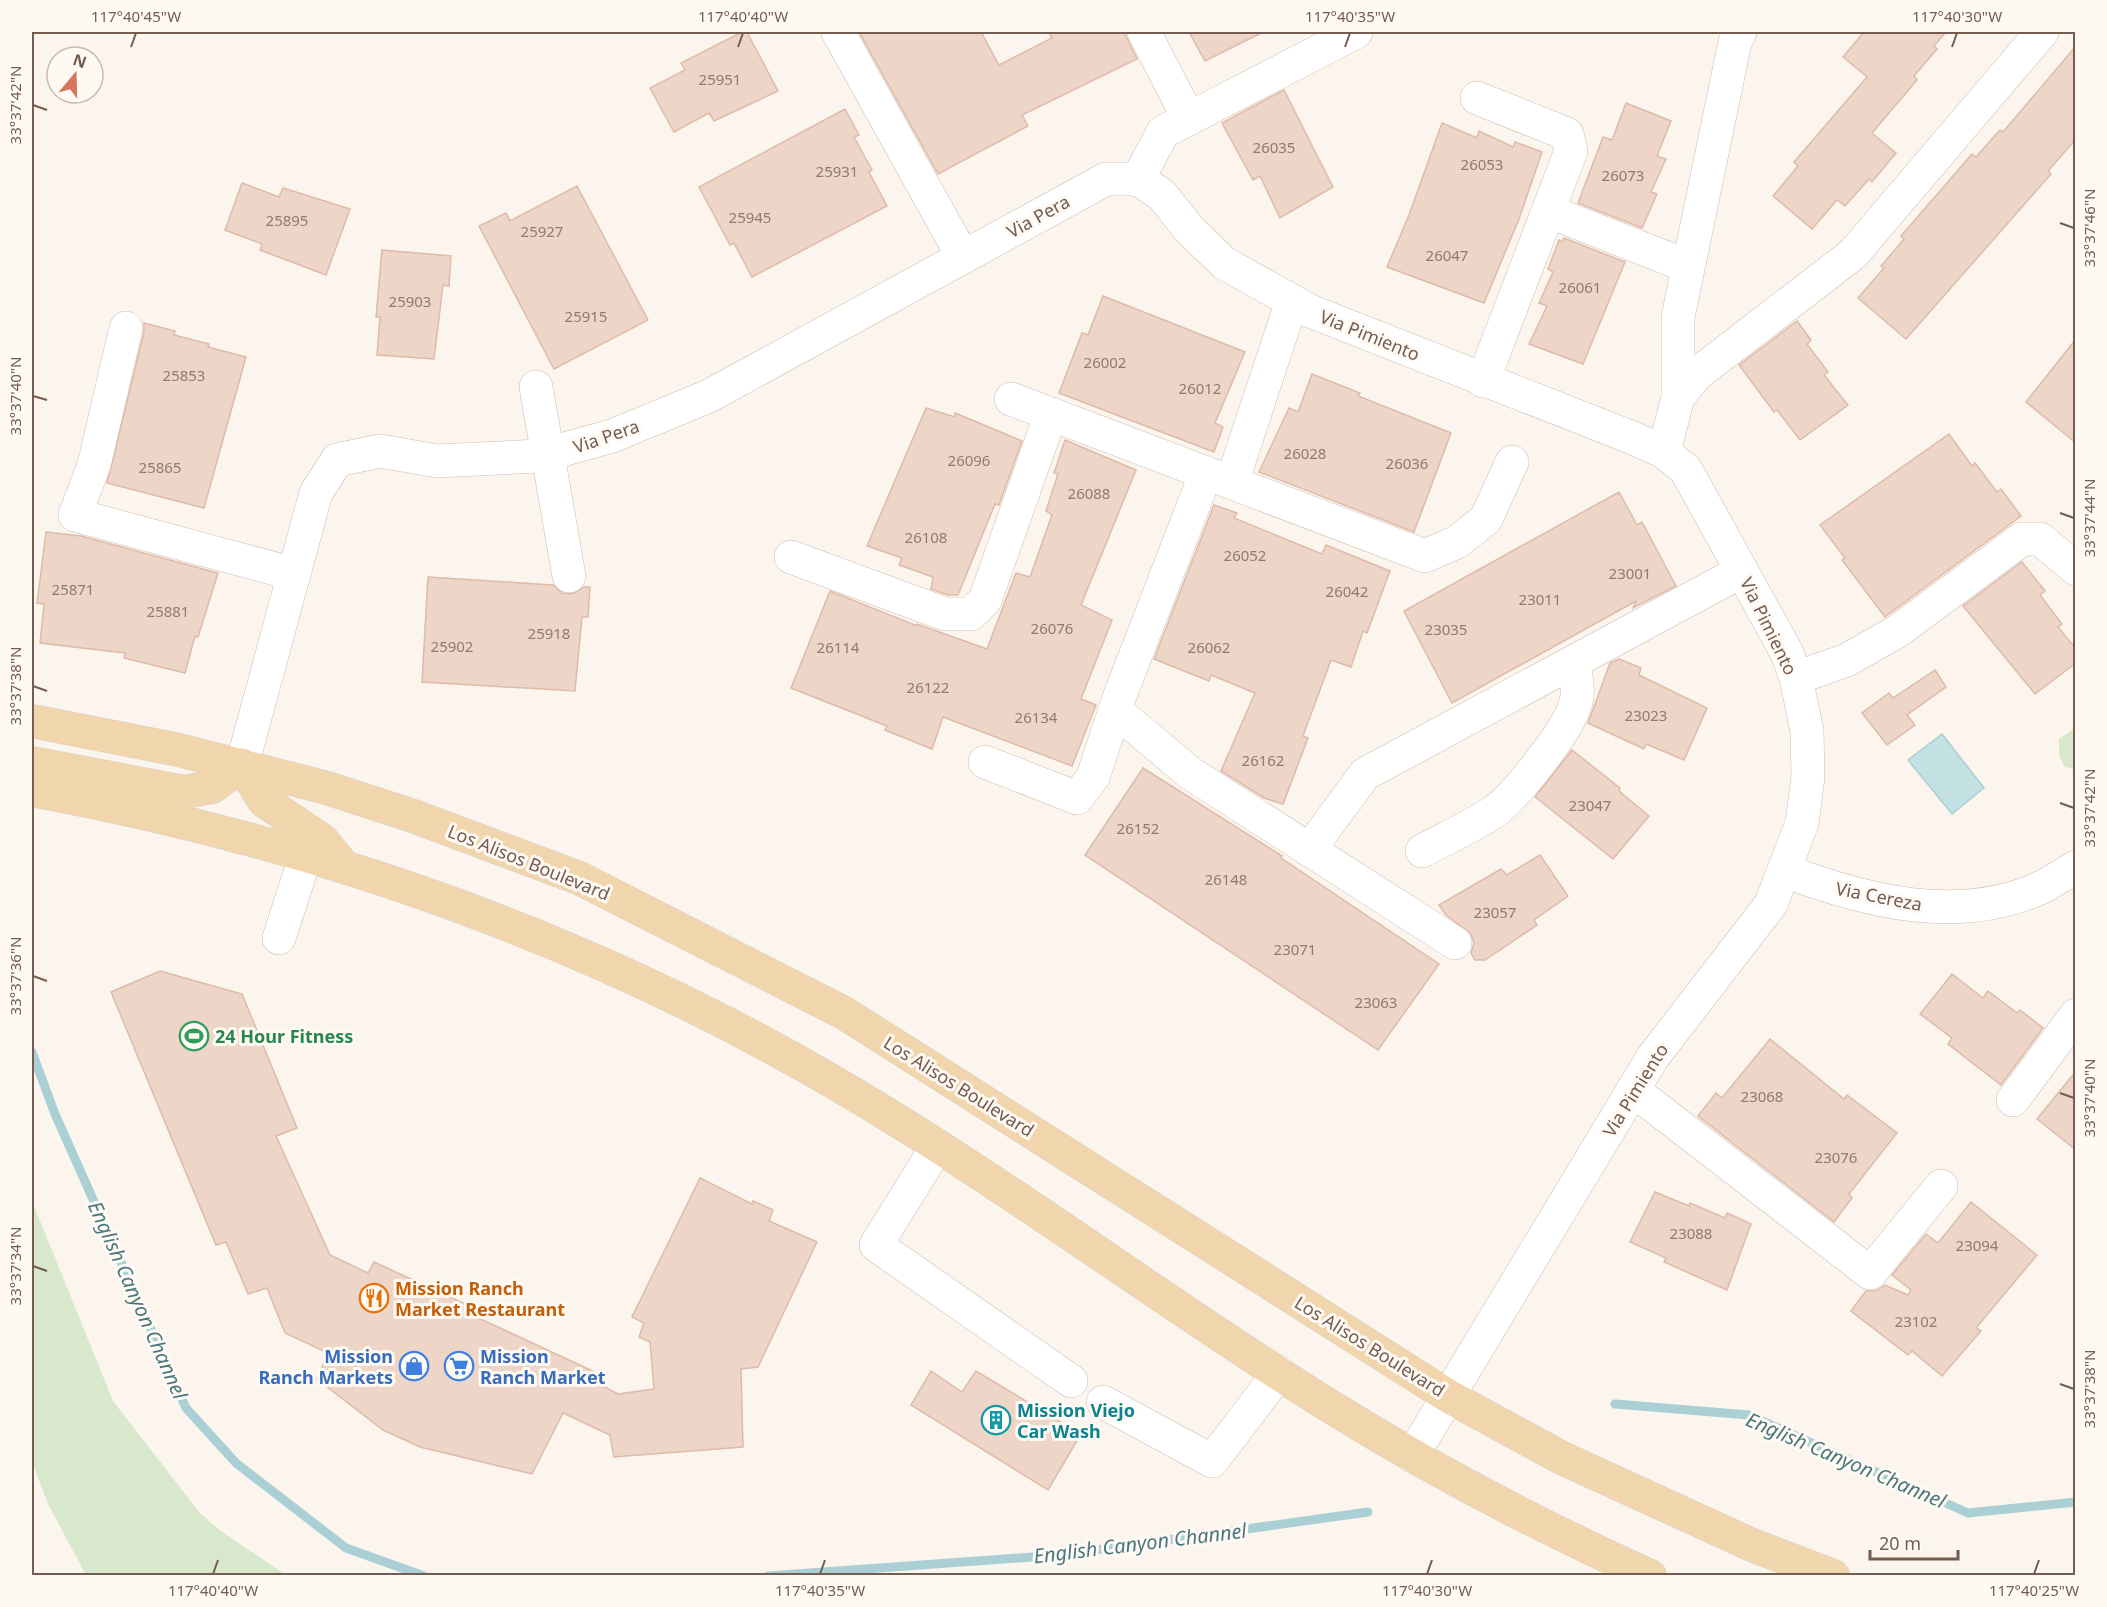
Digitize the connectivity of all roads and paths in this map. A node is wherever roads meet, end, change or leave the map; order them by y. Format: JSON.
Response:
{"nodes":[{"id":1,"x":838,"y":32,"type":"edge"},
{"id":2,"x":1144,"y":32,"type":"edge"},
{"id":3,"x":1356,"y":32,"type":"edge"},
{"id":4,"x":1740,"y":32,"type":"edge"},
{"id":5,"x":2042,"y":32,"type":"edge"},
{"id":6,"x":1477,"y":98,"type":"dead end"},
{"id":7,"x":1189,"y":118,"type":"junction"},
{"id":8,"x":1138,"y":179,"type":"junction"},
{"id":9,"x":1548,"y":211,"type":"junction"},
{"id":10,"x":963,"y":256,"type":"junction"},
{"id":11,"x":1687,"y":266,"type":"junction"},
{"id":12,"x":1292,"y":301,"type":"junction"},
{"id":13,"x":126,"y":328,"type":"dead end"},
{"id":14,"x":1483,"y":381,"type":"junction"},
{"id":15,"x":536,"y":387,"type":"dead end"},
{"id":16,"x":1678,"y":397,"type":"junction"},
{"id":17,"x":1011,"y":399,"type":"dead end"},
{"id":18,"x":1051,"y":414,"type":"junction"},
{"id":19,"x":1664,"y":452,"type":"junction"},
{"id":20,"x":548,"y":454,"type":"junction"},
{"id":21,"x":1512,"y":462,"type":"dead end"},
{"id":22,"x":1219,"y":478,"type":"junction"},
{"id":23,"x":791,"y":557,"type":"dead end"},
{"id":24,"x":2076,"y":569,"type":"edge"},
{"id":25,"x":1742,"y":571,"type":"junction"},
{"id":26,"x":294,"y":574,"type":"junction"},
{"id":27,"x":569,"y":576,"type":"dead end"},
{"id":28,"x":1572,"y":663,"type":"junction"},
{"id":29,"x":1796,"y":678,"type":"junction"},
{"id":30,"x":1115,"y":710,"type":"junction"},
{"id":31,"x":32,"y":721,"type":"edge"},
{"id":32,"x":985,"y":762,"type":"dead end"},
{"id":33,"x":32,"y":764,"type":"edge"},
{"id":34,"x":242,"y":765,"type":"junction"},
{"id":35,"x":32,"y":790,"type":"edge"},
{"id":36,"x":1310,"y":850,"type":"junction"},
{"id":37,"x":1422,"y":851,"type":"dead end"},
{"id":38,"x":306,"y":855,"type":"junction"},
{"id":39,"x":343,"y":866,"type":"junction"},
{"id":40,"x":2076,"y":867,"type":"edge"},
{"id":41,"x":1785,"y":871,"type":"junction"},
{"id":42,"x":279,"y":938,"type":"dead end"},
{"id":43,"x":1455,"y":943,"type":"dead end"},
{"id":44,"x":2076,"y":1015,"type":"edge"},
{"id":45,"x":1633,"y":1090,"type":"junction"},
{"id":46,"x":2013,"y":1100,"type":"dead end"},
{"id":47,"x":937,"y":1147,"type":"junction"},
{"id":48,"x":1941,"y":1186,"type":"dead end"},
{"id":49,"x":1279,"y":1373,"type":"junction"},
{"id":50,"x":1071,"y":1381,"type":"dead end"},
{"id":51,"x":1448,"y":1396,"type":"junction"},
{"id":52,"x":1103,"y":1402,"type":"dead end"},
{"id":53,"x":1412,"y":1456,"type":"junction"},
{"id":54,"x":1650,"y":1575,"type":"edge"},
{"id":55,"x":1833,"y":1575,"type":"edge"}],
"edges":[{"from":1,"to":10,"type":"street"},
{"from":2,"to":7,"type":"street"},
{"from":3,"to":7,"type":"street"},
{"from":4,"to":11,"type":"street"},
{"from":5,"to":16,"type":"street"},
{"from":6,"to":9,"type":"street"},
{"from":7,"to":8,"type":"street"},
{"from":8,"to":10,"type":"street","name":"Via Pera"},
{"from":8,"to":12,"type":"street","name":"Via Pimiento"},
{"from":9,"to":11,"type":"street"},
{"from":9,"to":14,"type":"street"},
{"from":10,"to":20,"type":"street","name":"Via Pera"},
{"from":11,"to":16,"type":"street"},
{"from":12,"to":14,"type":"street","name":"Via Pimiento"},
{"from":12,"to":22,"type":"street"},
{"from":13,"to":26,"type":"street"},
{"from":14,"to":19,"type":"street","name":"Via Pimiento"},
{"from":15,"to":20,"type":"street"},
{"from":16,"to":19,"type":"street"},
{"from":17,"to":18,"type":"street"},
{"from":18,"to":22,"type":"street"},
{"from":18,"to":23,"type":"street"},
{"from":19,"to":25,"type":"street","name":"Via Pimiento"},
{"from":20,"to":26,"type":"street","name":"Via Pera"},
{"from":20,"to":27,"type":"street"},
{"from":21,"to":22,"type":"street"},
{"from":22,"to":30,"type":"street"},
{"from":24,"to":29,"type":"street"},
{"from":25,"to":28,"type":"street"},
{"from":25,"to":29,"type":"street","name":"Via Pimiento"},
{"from":26,"to":34,"type":"street","name":"Via Pera"},
{"from":28,"to":36,"type":"street"},
{"from":28,"to":37,"type":"street"},
{"from":29,"to":41,"type":"street","name":"Via Pimiento"},
{"from":30,"to":32,"type":"street"},
{"from":30,"to":36,"type":"street"},
{"from":31,"to":34,"type":"main road","name":"Los Alisos Boulevard"},
{"from":33,"to":34,"type":"main road"},
{"from":34,"to":39,"type":"main road"},
{"from":34,"to":51,"type":"main road","name":"Los Alisos Boulevard"},
{"from":35,"to":38,"type":"main road"},
{"from":36,"to":43,"type":"street"},
{"from":38,"to":39,"type":"main road"},
{"from":38,"to":42,"type":"street"},
{"from":39,"to":47,"type":"main road"},
{"from":40,"to":41,"type":"street","name":"Via Cereza"},
{"from":41,"to":45,"type":"street","name":"Via Pimiento"},
{"from":44,"to":46,"type":"street"},
{"from":45,"to":48,"type":"street"},
{"from":45,"to":51,"type":"street","name":"Via Pimiento"},
{"from":47,"to":49,"type":"main road"},
{"from":47,"to":50,"type":"street"},
{"from":49,"to":52,"type":"street"},
{"from":49,"to":53,"type":"main road"},
{"from":51,"to":53,"type":"street","name":"Via Pimiento"},
{"from":51,"to":55,"type":"main road","name":"Los Alisos Boulevard"},
{"from":53,"to":54,"type":"main road"}]}
